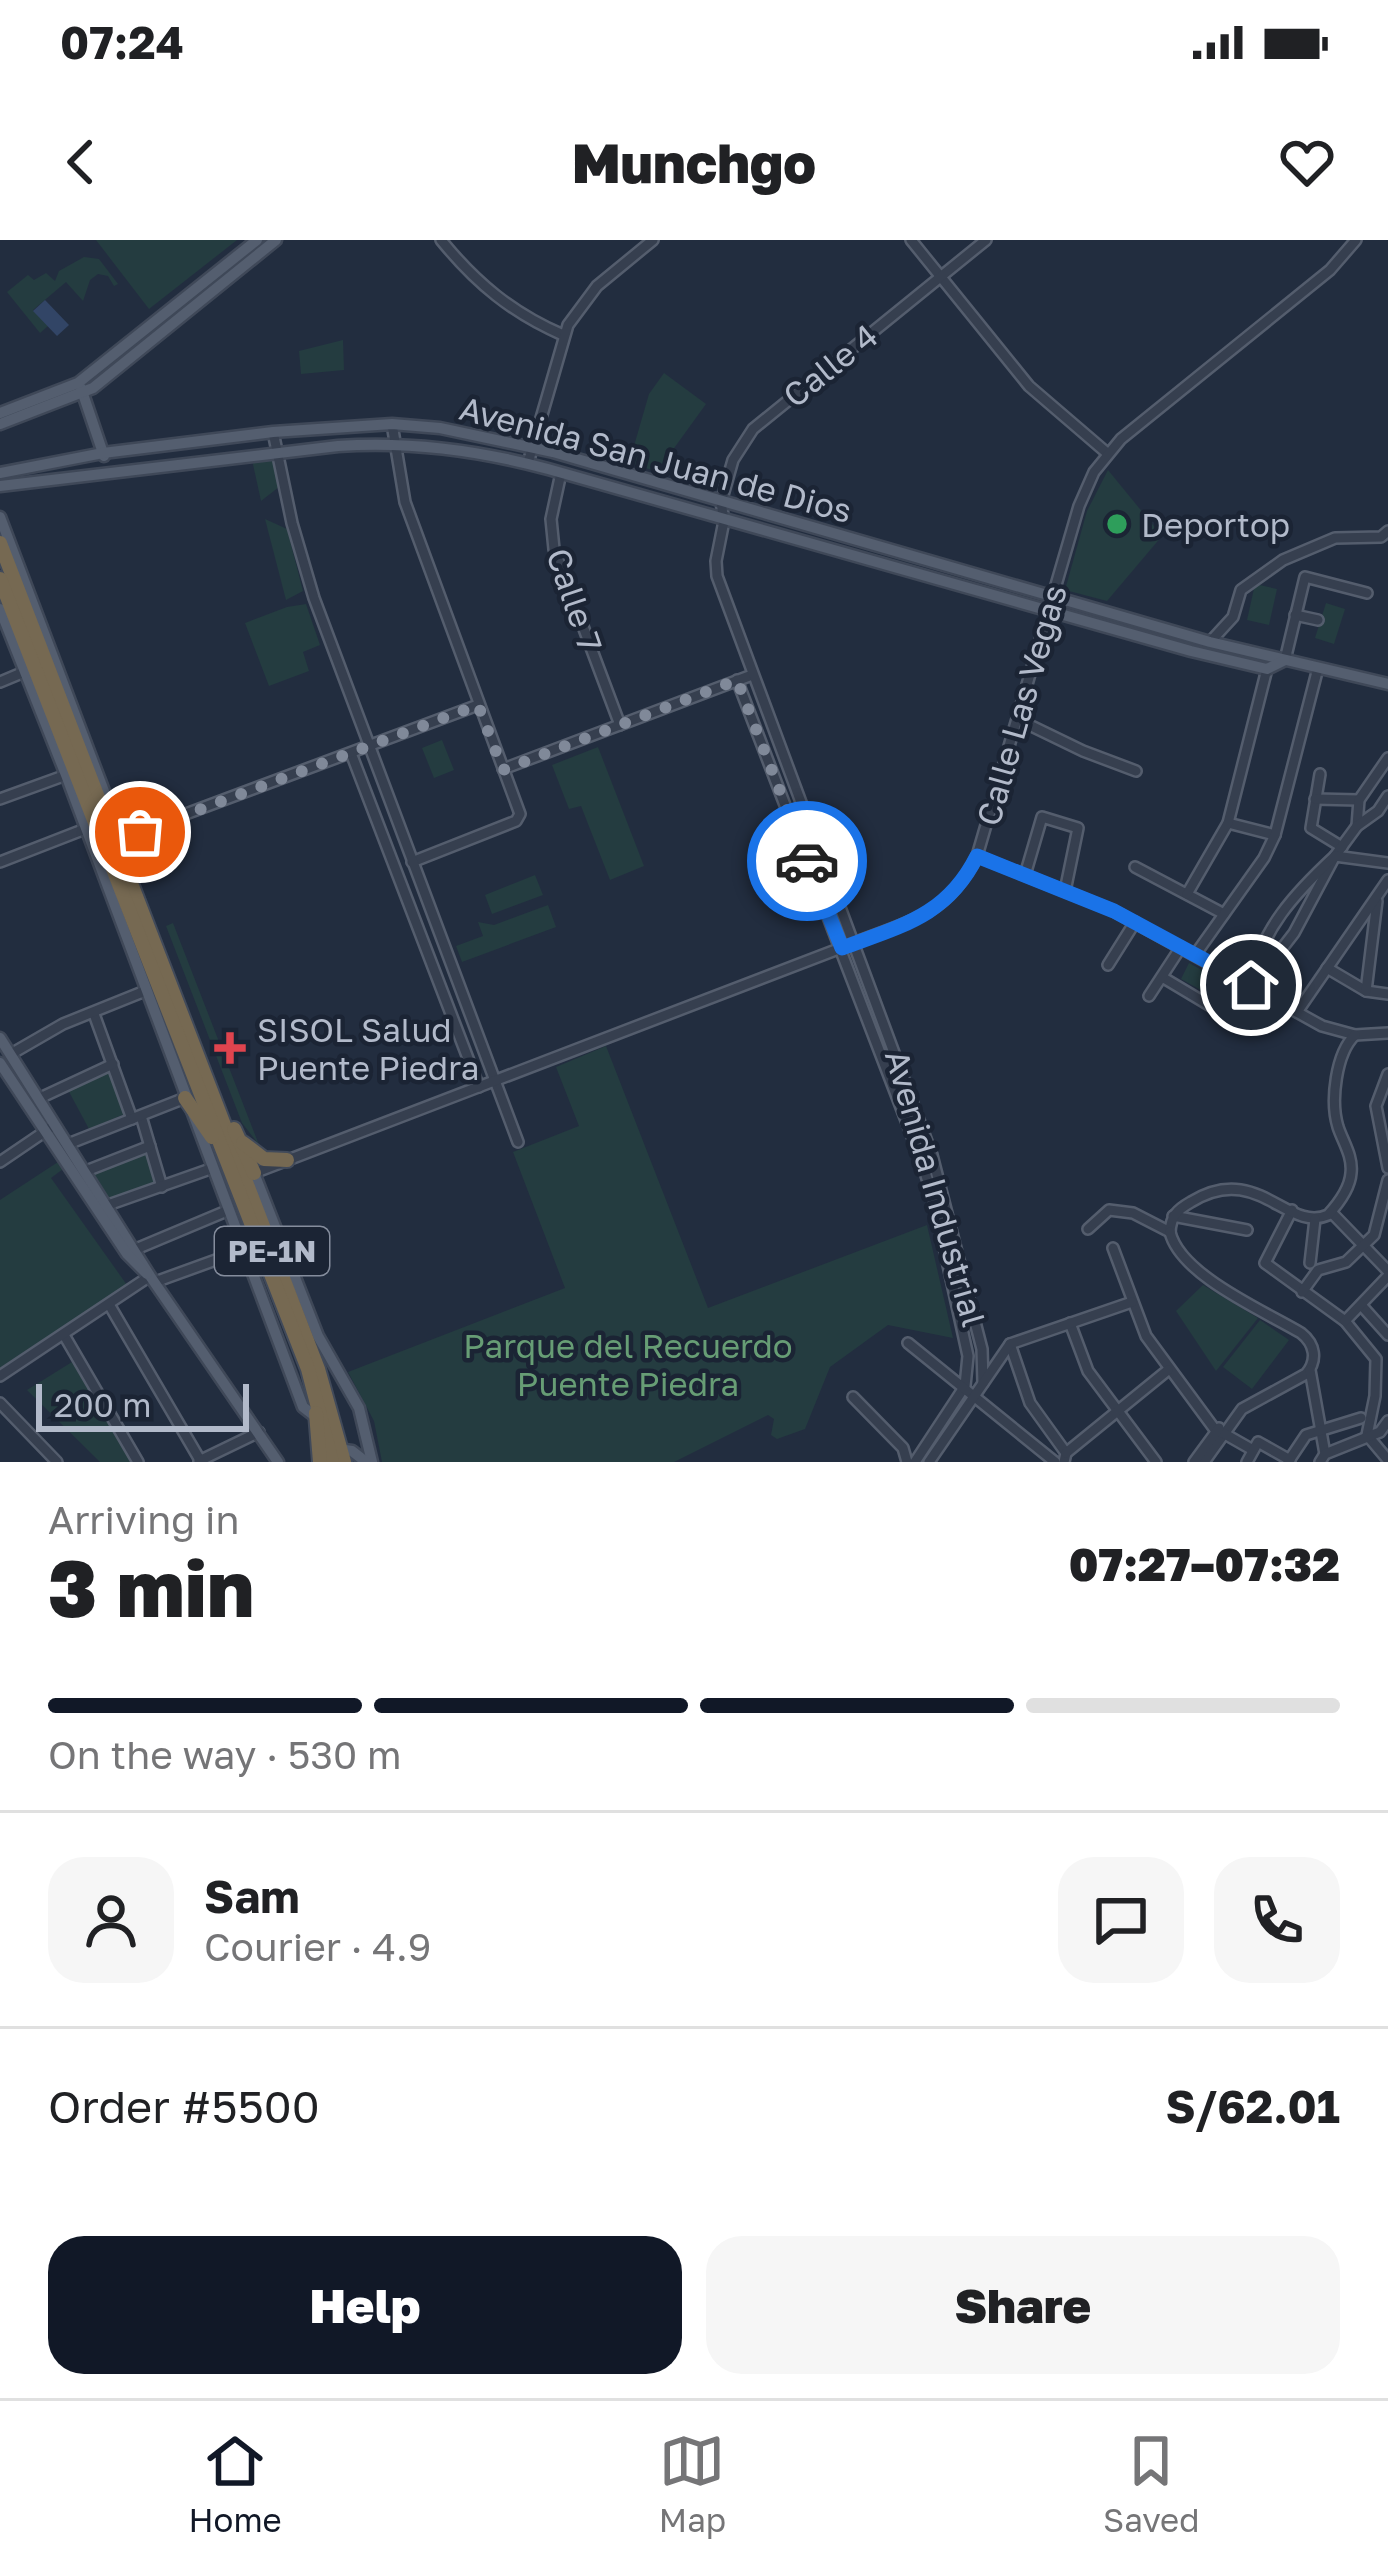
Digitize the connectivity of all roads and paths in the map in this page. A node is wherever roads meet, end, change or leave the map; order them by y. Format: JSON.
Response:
{"nodes":[{"id":1,"x":257,"y":240,"type":"edge"},
{"id":2,"x":276,"y":240,"type":"edge"},
{"id":3,"x":441,"y":240,"type":"edge"},
{"id":4,"x":653,"y":240,"type":"edge"},
{"id":5,"x":911,"y":240,"type":"edge"},
{"id":6,"x":986,"y":240,"type":"edge"},
{"id":7,"x":1355,"y":240,"type":"edge"},
{"id":8,"x":940,"y":277,"type":"junction"},
{"id":9,"x":563,"y":335,"type":"junction"},
{"id":10,"x":81,"y":388,"type":"junction"},
{"id":11,"x":0,"y":413,"type":"edge"},
{"id":12,"x":0,"y":424,"type":"edge"},
{"id":13,"x":392,"y":424,"type":"junction"},
{"id":14,"x":273,"y":432,"type":"junction"},
{"id":15,"x":393,"y":442,"type":"junction"},
{"id":16,"x":532,"y":447,"type":"junction"},
{"id":17,"x":277,"y":452,"type":"junction"},
{"id":18,"x":553,"y":452,"type":"junction"},
{"id":19,"x":103,"y":453,"type":"junction"},
{"id":20,"x":1107,"y":453,"type":"junction"},
{"id":21,"x":528,"y":463,"type":"junction"},
{"id":22,"x":108,"y":470,"type":"junction"},
{"id":23,"x":555,"y":471,"type":"junction"},
{"id":24,"x":0,"y":473,"type":"edge"},
{"id":25,"x":0,"y":486,"type":"edge"},
{"id":26,"x":721,"y":502,"type":"junction"},
{"id":27,"x":0,"y":517,"type":"edge"},
{"id":28,"x":724,"y":521,"type":"junction"},
{"id":29,"x":1388,"y":531,"type":"edge"},
{"id":30,"x":0,"y":544,"type":"edge"},
{"id":31,"x":0,"y":579,"type":"edge"},
{"id":32,"x":1367,"y":593,"type":"dead end"},
{"id":33,"x":1052,"y":599,"type":"junction"},
{"id":34,"x":0,"y":609,"type":"edge"},
{"id":35,"x":1047,"y":614,"type":"junction"},
{"id":36,"x":1295,"y":616,"type":"junction"},
{"id":37,"x":1318,"y":620,"type":"dead end"},
{"id":38,"x":1210,"y":643,"type":"junction"},
{"id":39,"x":1285,"y":660,"type":"junction"},
{"id":40,"x":1318,"y":668,"type":"junction"},
{"id":41,"x":1267,"y":669,"type":"junction"},
{"id":42,"x":25,"y":672,"type":"junction"},
{"id":43,"x":752,"y":675,"type":"junction"},
{"id":44,"x":737,"y":680,"type":"junction"},
{"id":45,"x":0,"y":682,"type":"edge"},
{"id":46,"x":1388,"y":684,"type":"edge"},
{"id":47,"x":478,"y":705,"type":"junction"},
{"id":48,"x":1017,"y":719,"type":"junction"},
{"id":49,"x":620,"y":725,"type":"junction"},
{"id":50,"x":368,"y":746,"type":"junction"},
{"id":51,"x":351,"y":753,"type":"junction"},
{"id":52,"x":1388,"y":758,"type":"edge"},
{"id":53,"x":503,"y":770,"type":"junction"},
{"id":54,"x":1136,"y":771,"type":"dead end"},
{"id":55,"x":1320,"y":774,"type":"dead end"},
{"id":56,"x":66,"y":775,"type":"junction"},
{"id":57,"x":1388,"y":796,"type":"edge"},
{"id":58,"x":0,"y":799,"type":"edge"},
{"id":59,"x":107,"y":799,"type":"joint"},
{"id":60,"x":1315,"y":799,"type":"junction"},
{"id":61,"x":1359,"y":800,"type":"junction"},
{"id":62,"x":1228,"y":823,"type":"junction"},
{"id":63,"x":1357,"y":826,"type":"junction"},
{"id":64,"x":85,"y":829,"type":"junction"},
{"id":65,"x":115,"y":835,"type":"junction"},
{"id":66,"x":1275,"y":836,"type":"junction"},
{"id":67,"x":1339,"y":852,"type":"junction"},
{"id":68,"x":977,"y":856,"type":"junction"},
{"id":69,"x":0,"y":862,"type":"edge"},
{"id":70,"x":412,"y":862,"type":"junction"},
{"id":71,"x":1388,"y":863,"type":"edge"},
{"id":72,"x":1135,"y":867,"type":"dead end"},
{"id":73,"x":1025,"y":874,"type":"junction"},
{"id":74,"x":1388,"y":880,"type":"edge"},
{"id":75,"x":1065,"y":891,"type":"junction"},
{"id":76,"x":1187,"y":894,"type":"junction"},
{"id":77,"x":1382,"y":896,"type":"edge"},
{"id":78,"x":1223,"y":914,"type":"junction"},
{"id":79,"x":1135,"y":922,"type":"junction"},
{"id":80,"x":1372,"y":942,"type":"junction"},
{"id":81,"x":854,"y":943,"type":"junction"},
{"id":82,"x":1388,"y":944,"type":"edge"},
{"id":83,"x":1181,"y":947,"type":"junction"},
{"id":84,"x":842,"y":948,"type":"junction"},
{"id":85,"x":1195,"y":955,"type":"junction"},
{"id":86,"x":1108,"y":964,"type":"dead end"},
{"id":87,"x":1327,"y":968,"type":"junction"},
{"id":88,"x":1162,"y":977,"type":"junction"},
{"id":89,"x":1251,"y":985,"type":"junction"},
{"id":90,"x":146,"y":991,"type":"junction"},
{"id":91,"x":1366,"y":992,"type":"junction"},
{"id":92,"x":1388,"y":994,"type":"edge"},
{"id":93,"x":1149,"y":996,"type":"dead end"},
{"id":94,"x":1297,"y":1012,"type":"junction"},
{"id":95,"x":94,"y":1014,"type":"junction"},
{"id":96,"x":1388,"y":1033,"type":"edge"},
{"id":97,"x":1354,"y":1034,"type":"junction"},
{"id":98,"x":0,"y":1038,"type":"edge"},
{"id":99,"x":11,"y":1054,"type":"junction"},
{"id":100,"x":197,"y":1055,"type":"junction"},
{"id":101,"x":0,"y":1063,"type":"edge"},
{"id":102,"x":113,"y":1064,"type":"junction"},
{"id":103,"x":1388,"y":1074,"type":"edge"},
{"id":104,"x":494,"y":1081,"type":"junction"},
{"id":105,"x":478,"y":1087,"type":"junction"},
{"id":106,"x":1384,"y":1090,"type":"edge"},
{"id":107,"x":40,"y":1098,"type":"junction"},
{"id":108,"x":185,"y":1098,"type":"junction"},
{"id":109,"x":136,"y":1117,"type":"junction"},
{"id":110,"x":50,"y":1128,"type":"junction"},
{"id":111,"x":237,"y":1134,"type":"junction"},
{"id":112,"x":1385,"y":1137,"type":"edge"},
{"id":113,"x":518,"y":1142,"type":"dead end"},
{"id":114,"x":68,"y":1144,"type":"junction"},
{"id":115,"x":150,"y":1147,"type":"junction"},
{"id":116,"x":223,"y":1150,"type":"junction"},
{"id":117,"x":287,"y":1160,"type":"junction"},
{"id":118,"x":0,"y":1162,"type":"edge"},
{"id":119,"x":213,"y":1168,"type":"junction"},
{"id":120,"x":1388,"y":1168,"type":"edge"},
{"id":121,"x":86,"y":1171,"type":"junction"},
{"id":122,"x":254,"y":1173,"type":"junction"},
{"id":123,"x":1388,"y":1180,"type":"edge"},
{"id":124,"x":162,"y":1187,"type":"junction"},
{"id":125,"x":108,"y":1205,"type":"junction"},
{"id":126,"x":230,"y":1210,"type":"junction"},
{"id":127,"x":1292,"y":1210,"type":"junction"},
{"id":128,"x":1331,"y":1212,"type":"junction"},
{"id":129,"x":1173,"y":1216,"type":"junction"},
{"id":130,"x":1315,"y":1220,"type":"junction"},
{"id":131,"x":1088,"y":1229,"type":"dead end"},
{"id":132,"x":1247,"y":1230,"type":"dead end"},
{"id":133,"x":1169,"y":1232,"type":"junction"},
{"id":134,"x":1365,"y":1246,"type":"junction"},
{"id":135,"x":1113,"y":1248,"type":"dead end"},
{"id":136,"x":136,"y":1249,"type":"junction"},
{"id":137,"x":246,"y":1249,"type":"junction"},
{"id":138,"x":1310,"y":1263,"type":"dead end"},
{"id":139,"x":1388,"y":1274,"type":"edge"},
{"id":140,"x":153,"y":1279,"type":"junction"},
{"id":141,"x":1302,"y":1292,"type":"junction"},
{"id":142,"x":1132,"y":1302,"type":"junction"},
{"id":143,"x":1361,"y":1305,"type":"junction"},
{"id":144,"x":110,"y":1306,"type":"junction"},
{"id":145,"x":1345,"y":1322,"type":"junction"},
{"id":146,"x":1070,"y":1323,"type":"junction"},
{"id":147,"x":64,"y":1335,"type":"junction"},
{"id":148,"x":1388,"y":1335,"type":"edge"},
{"id":149,"x":908,"y":1343,"type":"dead end"},
{"id":150,"x":1010,"y":1344,"type":"junction"},
{"id":151,"x":1168,"y":1370,"type":"junction"},
{"id":152,"x":1310,"y":1370,"type":"junction"},
{"id":153,"x":0,"y":1376,"type":"edge"},
{"id":154,"x":982,"y":1383,"type":"junction"},
{"id":155,"x":965,"y":1386,"type":"junction"},
{"id":156,"x":316,"y":1393,"type":"junction"},
{"id":157,"x":975,"y":1394,"type":"junction"},
{"id":158,"x":853,"y":1397,"type":"dead end"},
{"id":159,"x":0,"y":1403,"type":"edge"},
{"id":160,"x":1115,"y":1410,"type":"junction"},
{"id":161,"x":316,"y":1418,"type":"junction"},
{"id":162,"x":1361,"y":1418,"type":"dead end"},
{"id":163,"x":1388,"y":1421,"type":"edge"},
{"id":164,"x":259,"y":1432,"type":"junction"},
{"id":165,"x":1220,"y":1432,"type":"junction"},
{"id":166,"x":1319,"y":1432,"type":"junction"},
{"id":167,"x":1368,"y":1436,"type":"junction"},
{"id":168,"x":332,"y":1458,"type":"edge"},
{"id":169,"x":1252,"y":1458,"type":"edge"},
{"id":170,"x":1322,"y":1458,"type":"edge"},
{"id":171,"x":1062,"y":1459,"type":"edge"},
{"id":172,"x":1388,"y":1460,"type":"edge"},
{"id":173,"x":199,"y":1461,"type":"edge"},
{"id":174,"x":1289,"y":1461,"type":"edge"},
{"id":175,"x":57,"y":1462,"type":"edge"},
{"id":176,"x":138,"y":1462,"type":"edge"},
{"id":177,"x":278,"y":1462,"type":"edge"},
{"id":178,"x":369,"y":1462,"type":"edge"},
{"id":179,"x":911,"y":1462,"type":"edge"},
{"id":180,"x":929,"y":1462,"type":"edge"},
{"id":181,"x":1156,"y":1462,"type":"edge"},
{"id":182,"x":1194,"y":1462,"type":"edge"},
{"id":183,"x":1204,"y":1462,"type":"edge"}],
"edges":[{"from":1,"to":10,"type":"main road"},
{"from":2,"to":10,"type":"main road"},
{"from":3,"to":9,"type":"street"},
{"from":4,"to":9,"type":"street"},
{"from":5,"to":8,"type":"street"},
{"from":6,"to":8,"type":"street","name":"Calle 4"},
{"from":7,"to":20,"type":"street","name":"Calle Las Vegas"},
{"from":8,"to":20,"type":"street"},
{"from":8,"to":26,"type":"street","name":"Calle 4"},
{"from":9,"to":16,"type":"street"},
{"from":10,"to":11,"type":"main road"},
{"from":10,"to":12,"type":"main road"},
{"from":10,"to":19,"type":"main road"},
{"from":13,"to":14,"type":"main road","name":"Avenida San Juan de Dios"},
{"from":13,"to":15,"type":"street"},
{"from":13,"to":16,"type":"main road","name":"Avenida San Juan de Dios"},
{"from":14,"to":17,"type":"street"},
{"from":14,"to":19,"type":"main road","name":"Avenida San Juan de Dios"},
{"from":15,"to":17,"type":"main road","name":"Avenida San Juan de Dios"},
{"from":15,"to":21,"type":"main road","name":"Avenida San Juan de Dios"},
{"from":15,"to":47,"type":"street"},
{"from":16,"to":18,"type":"main road","name":"Avenida San Juan de Dios"},
{"from":16,"to":21,"type":"street"},
{"from":17,"to":22,"type":"main road","name":"Avenida San Juan de Dios"},
{"from":17,"to":50,"type":"street"},
{"from":18,"to":23,"type":"main road"},
{"from":18,"to":26,"type":"main road","name":"Avenida San Juan de Dios"},
{"from":19,"to":22,"type":"main road"},
{"from":19,"to":24,"type":"main road","name":"Avenida San Juan de Dios"},
{"from":20,"to":33,"type":"street","name":"Calle Las Vegas"},
{"from":21,"to":23,"type":"main road","name":"Avenida San Juan de Dios"},
{"from":22,"to":25,"type":"main road","name":"Avenida San Juan de Dios"},
{"from":23,"to":28,"type":"main road","name":"Avenida San Juan de Dios"},
{"from":23,"to":49,"type":"street","name":"Calle 7"},
{"from":26,"to":28,"type":"street","name":"Calle 4"},
{"from":26,"to":33,"type":"main road","name":"Avenida San Juan de Dios"},
{"from":27,"to":59,"type":"main road"},
{"from":28,"to":35,"type":"main road","name":"Avenida San Juan de Dios"},
{"from":28,"to":43,"type":"street","name":"Avenida Industrial"},
{"from":29,"to":38,"type":"street"},
{"from":30,"to":65,"type":"highway","number":"PE-1N"},
{"from":31,"to":116,"type":"highway","number":"PE-1N"},
{"from":32,"to":36,"type":"street"},
{"from":33,"to":35,"type":"street","name":"Calle Las Vegas"},
{"from":33,"to":38,"type":"main road","name":"Avenida San Juan de Dios"},
{"from":34,"to":42,"type":"main road"},
{"from":35,"to":41,"type":"main road","name":"Avenida San Juan de Dios"},
{"from":35,"to":48,"type":"street","name":"Calle Las Vegas"},
{"from":36,"to":37,"type":"street"},
{"from":36,"to":39,"type":"street"},
{"from":38,"to":39,"type":"main road","name":"Avenida San Juan de Dios"},
{"from":39,"to":40,"type":"main road","name":"Avenida San Juan de Dios"},
{"from":39,"to":41,"type":"main road"},
{"from":40,"to":46,"type":"main road","name":"Avenida San Juan de Dios"},
{"from":40,"to":66,"type":"street"},
{"from":41,"to":62,"type":"street"},
{"from":42,"to":45,"type":"street"},
{"from":42,"to":56,"type":"main road"},
{"from":43,"to":44,"type":"street"},
{"from":43,"to":81,"type":"street","name":"Avenida Industrial"},
{"from":44,"to":49,"type":"street"},
{"from":44,"to":84,"type":"street"},
{"from":47,"to":50,"type":"street"},
{"from":47,"to":53,"type":"street"},
{"from":48,"to":54,"type":"street"},
{"from":48,"to":68,"type":"street","name":"Calle Las Vegas"},
{"from":49,"to":53,"type":"street"},
{"from":50,"to":51,"type":"street"},
{"from":50,"to":70,"type":"street"},
{"from":51,"to":65,"type":"street"},
{"from":51,"to":105,"type":"street"},
{"from":52,"to":61,"type":"street"},
{"from":53,"to":70,"type":"street"},
{"from":55,"to":60,"type":"street"},
{"from":56,"to":58,"type":"street"},
{"from":56,"to":64,"type":"main road"},
{"from":57,"to":63,"type":"street"},
{"from":59,"to":65,"type":"highway"},
{"from":60,"to":61,"type":"street"},
{"from":60,"to":67,"type":"street"},
{"from":61,"to":63,"type":"street"},
{"from":62,"to":66,"type":"street"},
{"from":62,"to":76,"type":"street"},
{"from":63,"to":67,"type":"street"},
{"from":64,"to":69,"type":"street"},
{"from":64,"to":90,"type":"main road"},
{"from":65,"to":100,"type":"highway","number":"PE-1N"},
{"from":66,"to":78,"type":"street"},
{"from":67,"to":71,"type":"street"},
{"from":67,"to":89,"type":"street"},
{"from":67,"to":89,"type":"street"},
{"from":68,"to":73,"type":"street"},
{"from":68,"to":81,"type":"street","name":"Calle Las Vegas"},
{"from":70,"to":104,"type":"street"},
{"from":72,"to":76,"type":"street"},
{"from":73,"to":75,"type":"street"},
{"from":73,"to":75,"type":"street"},
{"from":74,"to":77,"type":"street"},
{"from":75,"to":79,"type":"street"},
{"from":76,"to":78,"type":"street"},
{"from":77,"to":80,"type":"street"},
{"from":77,"to":87,"type":"street"},
{"from":78,"to":85,"type":"street"},
{"from":79,"to":83,"type":"street"},
{"from":79,"to":86,"type":"street"},
{"from":80,"to":82,"type":"street"},
{"from":80,"to":91,"type":"street"},
{"from":81,"to":84,"type":"street","name":"Calle Las Vegas"},
{"from":81,"to":154,"type":"street","name":"Avenida Industrial"},
{"from":83,"to":85,"type":"street"},
{"from":83,"to":88,"type":"street"},
{"from":84,"to":104,"type":"street","name":"Calle Las Vegas"},
{"from":84,"to":155,"type":"street"},
{"from":85,"to":89,"type":"street"},
{"from":87,"to":91,"type":"street"},
{"from":87,"to":94,"type":"street"},
{"from":88,"to":89,"type":"street"},
{"from":88,"to":93,"type":"street"},
{"from":89,"to":94,"type":"street"},
{"from":90,"to":95,"type":"street"},
{"from":90,"to":108,"type":"main road"},
{"from":91,"to":92,"type":"street"},
{"from":94,"to":97,"type":"street"},
{"from":95,"to":99,"type":"street"},
{"from":95,"to":102,"type":"street"},
{"from":96,"to":97,"type":"street"},
{"from":97,"to":128,"type":"street"},
{"from":98,"to":99,"type":"main road"},
{"from":99,"to":107,"type":"main road"},
{"from":100,"to":111,"type":"highway"},
{"from":100,"to":168,"type":"highway","number":"PE-1N"},
{"from":101,"to":110,"type":"main road"},
{"from":102,"to":107,"type":"street"},
{"from":102,"to":109,"type":"street"},
{"from":103,"to":106,"type":"street"},
{"from":104,"to":105,"type":"street","name":"Calle Las Vegas"},
{"from":104,"to":113,"type":"street"},
{"from":105,"to":117,"type":"street","name":"Calle Las Vegas"},
{"from":106,"to":112,"type":"street"},
{"from":107,"to":110,"type":"main road"},
{"from":108,"to":109,"type":"street"},
{"from":108,"to":116,"type":"highway"},
{"from":108,"to":119,"type":"main road"},
{"from":109,"to":114,"type":"street"},
{"from":109,"to":115,"type":"street"},
{"from":110,"to":114,"type":"main road"},
{"from":110,"to":118,"type":"street"},
{"from":110,"to":140,"type":"main road"},
{"from":111,"to":117,"type":"highway"},
{"from":111,"to":122,"type":"highway"},
{"from":112,"to":120,"type":"street"},
{"from":114,"to":121,"type":"main road"},
{"from":115,"to":121,"type":"street"},
{"from":115,"to":124,"type":"street"},
{"from":116,"to":156,"type":"highway","number":"PE-1N"},
{"from":117,"to":122,"type":"street","name":"Calle Las Vegas"},
{"from":119,"to":124,"type":"street"},
{"from":119,"to":126,"type":"main road"},
{"from":121,"to":125,"type":"main road"},
{"from":122,"to":178,"type":"main road"},
{"from":123,"to":134,"type":"street"},
{"from":124,"to":125,"type":"street"},
{"from":125,"to":136,"type":"main road"},
{"from":126,"to":136,"type":"street"},
{"from":126,"to":137,"type":"main road"},
{"from":127,"to":129,"type":"street"},
{"from":127,"to":130,"type":"street"},
{"from":127,"to":141,"type":"street"},
{"from":128,"to":130,"type":"street"},
{"from":128,"to":134,"type":"street"},
{"from":129,"to":132,"type":"street"},
{"from":129,"to":133,"type":"street"},
{"from":130,"to":138,"type":"street"},
{"from":131,"to":133,"type":"street"},
{"from":133,"to":152,"type":"street"},
{"from":134,"to":139,"type":"street"},
{"from":134,"to":141,"type":"street"},
{"from":135,"to":142,"type":"street"},
{"from":136,"to":140,"type":"main road"},
{"from":137,"to":140,"type":"street"},
{"from":137,"to":161,"type":"main road"},
{"from":139,"to":143,"type":"street"},
{"from":140,"to":144,"type":"street"},
{"from":140,"to":164,"type":"main road"},
{"from":141,"to":145,"type":"street"},
{"from":142,"to":146,"type":"street"},
{"from":142,"to":151,"type":"street"},
{"from":143,"to":145,"type":"street"},
{"from":143,"to":148,"type":"street"},
{"from":144,"to":147,"type":"street"},
{"from":144,"to":173,"type":"street"},
{"from":145,"to":167,"type":"street"},
{"from":146,"to":150,"type":"street"},
{"from":146,"to":160,"type":"street"},
{"from":147,"to":153,"type":"street"},
{"from":147,"to":176,"type":"street"},
{"from":149,"to":155,"type":"street"},
{"from":150,"to":154,"type":"street"},
{"from":150,"to":171,"type":"street"},
{"from":151,"to":160,"type":"street"},
{"from":151,"to":165,"type":"street"},
{"from":152,"to":165,"type":"street"},
{"from":152,"to":166,"type":"street"},
{"from":154,"to":157,"type":"street"},
{"from":155,"to":157,"type":"street"},
{"from":155,"to":179,"type":"street"},
{"from":156,"to":161,"type":"highway"},
{"from":156,"to":168,"type":"highway","number":"PE-1N"},
{"from":157,"to":171,"type":"street"},
{"from":157,"to":180,"type":"street"},
{"from":158,"to":179,"type":"street"},
{"from":159,"to":175,"type":"street"},
{"from":160,"to":171,"type":"street"},
{"from":160,"to":181,"type":"street"},
{"from":161,"to":168,"type":"highway"},
{"from":162,"to":166,"type":"street"},
{"from":163,"to":167,"type":"street"},
{"from":164,"to":173,"type":"street"},
{"from":164,"to":177,"type":"main road"},
{"from":165,"to":169,"type":"street"},
{"from":165,"to":182,"type":"street"},
{"from":165,"to":183,"type":"street"},
{"from":166,"to":170,"type":"street"},
{"from":166,"to":174,"type":"street"},
{"from":167,"to":170,"type":"street"},
{"from":167,"to":172,"type":"street"},
{"from":168,"to":178,"type":"main road"},
{"from":169,"to":174,"type":"street"}]}
